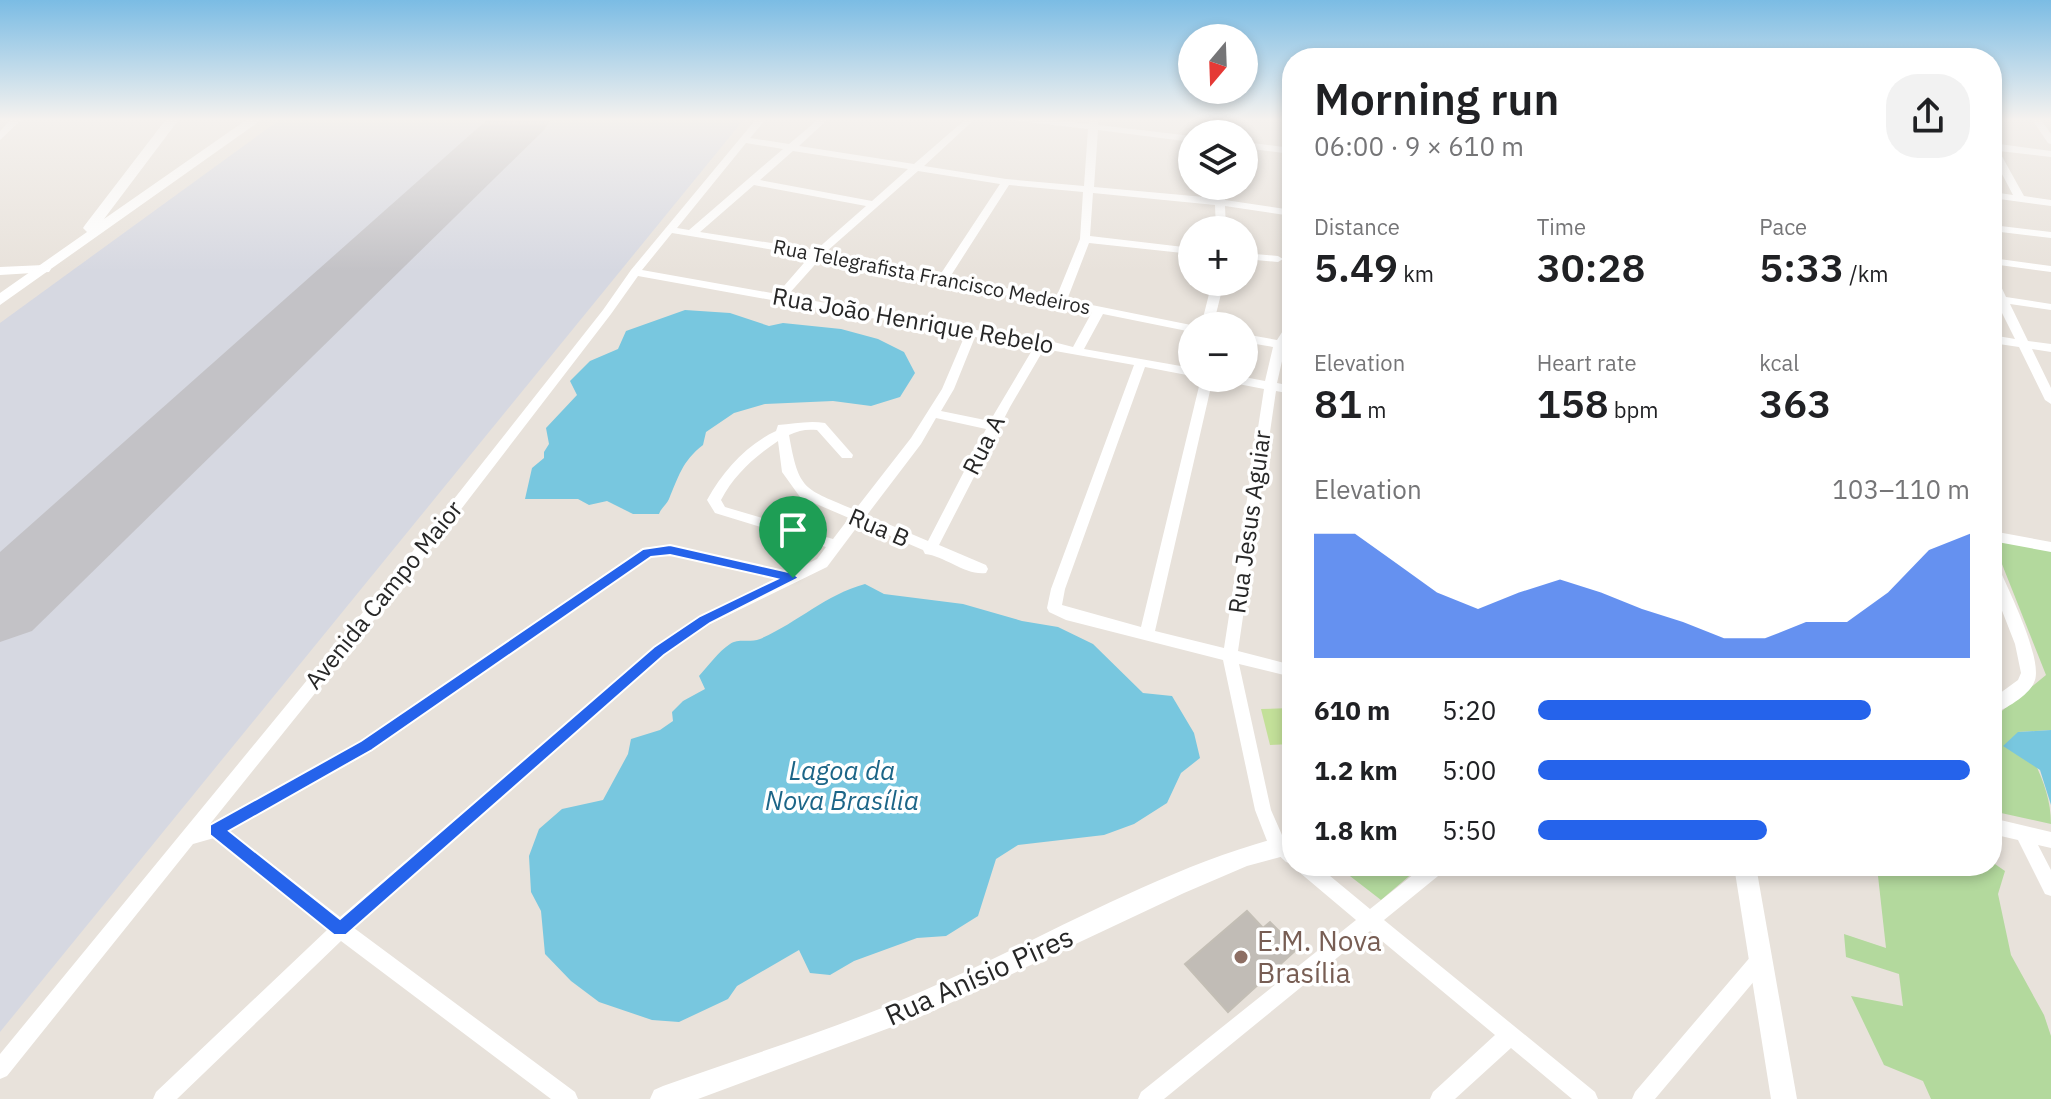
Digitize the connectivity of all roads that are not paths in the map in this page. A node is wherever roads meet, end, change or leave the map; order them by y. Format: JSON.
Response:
{"nodes":[{"id":1,"x":134,"y":169,"type":"edge"},
{"id":2,"x":174,"y":169,"type":"edge"},
{"id":3,"x":183,"y":169,"type":"edge"},
{"id":4,"x":721,"y":169,"type":"edge"},
{"id":5,"x":764,"y":169,"type":"edge"},
{"id":6,"x":913,"y":169,"type":"edge"},
{"id":7,"x":923,"y":169,"type":"edge"},
{"id":8,"x":1091,"y":169,"type":"edge"},
{"id":9,"x":2004,"y":169,"type":"edge"},
{"id":10,"x":751,"y":181,"type":"junction"},
{"id":11,"x":1006,"y":182,"type":"junction"},
{"id":12,"x":1090,"y":192,"type":"junction"},
{"id":13,"x":2002,"y":196,"type":"edge"},
{"id":14,"x":2020,"y":199,"type":"junction"},
{"id":15,"x":1220,"y":202,"type":"junction"},
{"id":16,"x":2051,"y":203,"type":"edge"},
{"id":17,"x":873,"y":204,"type":"junction"},
{"id":18,"x":1282,"y":211,"type":"edge"},
{"id":19,"x":1220,"y":216,"type":"edge"},
{"id":20,"x":90,"y":228,"type":"junction"},
{"id":21,"x":2002,"y":229,"type":"edge"},
{"id":22,"x":671,"y":230,"type":"junction"},
{"id":23,"x":693,"y":232,"type":"junction"},
{"id":24,"x":2051,"y":235,"type":"edge"},
{"id":25,"x":1085,"y":239,"type":"junction"},
{"id":26,"x":1178,"y":249,"type":"edge"},
{"id":27,"x":818,"y":254,"type":"junction"},
{"id":28,"x":1258,"y":257,"type":"edge"},
{"id":29,"x":1278,"y":259,"type":"dead end"},
{"id":30,"x":2002,"y":262,"type":"edge"},
{"id":31,"x":2051,"y":269,"type":"edge"},
{"id":32,"x":0,"y":271,"type":"edge"},
{"id":33,"x":635,"y":272,"type":"junction"},
{"id":34,"x":32,"y":273,"type":"junction"},
{"id":35,"x":0,"y":279,"type":"edge"},
{"id":36,"x":943,"y":279,"type":"junction"},
{"id":37,"x":0,"y":292,"type":"edge"},
{"id":38,"x":780,"y":297,"type":"junction"},
{"id":39,"x":0,"y":300,"type":"edge"},
{"id":40,"x":2002,"y":300,"type":"edge"},
{"id":41,"x":1060,"y":302,"type":"junction"},
{"id":42,"x":2002,"y":307,"type":"edge"},
{"id":43,"x":2051,"y":307,"type":"edge"},
{"id":44,"x":1099,"y":310,"type":"junction"},
{"id":45,"x":1178,"y":325,"type":"edge"},
{"id":46,"x":972,"y":331,"type":"junction"},
{"id":47,"x":1258,"y":340,"type":"edge"},
{"id":48,"x":2002,"y":341,"type":"edge"},
{"id":49,"x":1042,"y":343,"type":"junction"},
{"id":50,"x":1282,"y":344,"type":"edge"},
{"id":51,"x":2025,"y":344,"type":"junction"},
{"id":52,"x":2051,"y":348,"type":"edge"},
{"id":53,"x":1077,"y":350,"type":"junction"},
{"id":54,"x":1282,"y":355,"type":"edge"},
{"id":55,"x":1141,"y":363,"type":"junction"},
{"id":56,"x":1178,"y":370,"type":"edge"},
{"id":57,"x":1258,"y":384,"type":"edge"},
{"id":58,"x":1270,"y":386,"type":"junction"},
{"id":59,"x":1282,"y":388,"type":"edge"},
{"id":60,"x":1204,"y":392,"type":"edge"},
{"id":61,"x":2051,"y":400,"type":"edge"},
{"id":62,"x":932,"y":413,"type":"junction"},
{"id":63,"x":993,"y":426,"type":"junction"},
{"id":64,"x":782,"y":428,"type":"junction"},
{"id":65,"x":847,"y":455,"type":"dead end"},
{"id":66,"x":855,"y":517,"type":"junction"},
{"id":67,"x":2002,"y":538,"type":"edge"},
{"id":68,"x":836,"y":545,"type":"junction"},
{"id":69,"x":2051,"y":547,"type":"edge"},
{"id":70,"x":930,"y":550,"type":"junction"},
{"id":71,"x":981,"y":569,"type":"dead end"},
{"id":72,"x":793,"y":578,"type":"junction"},
{"id":73,"x":2002,"y":593,"type":"edge"},
{"id":74,"x":1147,"y":633,"type":"junction"},
{"id":75,"x":1230,"y":657,"type":"junction"},
{"id":76,"x":1282,"y":669,"type":"edge"},
{"id":77,"x":2002,"y":700,"type":"edge"},
{"id":78,"x":2002,"y":828,"type":"edge"},
{"id":79,"x":216,"y":830,"type":"junction"},
{"id":80,"x":2023,"y":833,"type":"junction"},
{"id":81,"x":190,"y":837,"type":"junction"},
{"id":82,"x":2051,"y":840,"type":"edge"},
{"id":83,"x":1282,"y":844,"type":"edge"},
{"id":84,"x":1282,"y":850,"type":"edge"},
{"id":85,"x":1317,"y":876,"type":"edge"},
{"id":86,"x":1425,"y":876,"type":"edge"},
{"id":87,"x":1746,"y":876,"type":"edge"},
{"id":88,"x":2051,"y":887,"type":"edge"},
{"id":89,"x":1371,"y":920,"type":"junction"},
{"id":90,"x":340,"y":929,"type":"junction"},
{"id":91,"x":1759,"y":961,"type":"junction"},
{"id":92,"x":1511,"y":1034,"type":"junction"},
{"id":93,"x":0,"y":1069,"type":"edge"},
{"id":94,"x":163,"y":1099,"type":"edge"},
{"id":95,"x":568,"y":1099,"type":"edge"},
{"id":96,"x":663,"y":1099,"type":"edge"},
{"id":97,"x":1148,"y":1099,"type":"edge"},
{"id":98,"x":1440,"y":1099,"type":"edge"},
{"id":99,"x":1588,"y":1099,"type":"edge"},
{"id":100,"x":1642,"y":1099,"type":"edge"},
{"id":101,"x":1784,"y":1099,"type":"edge"}],
"edges":[{"from":1,"to":20,"type":"main road"},
{"from":2,"to":20,"type":"main road"},
{"from":3,"to":34,"type":"main road"},
{"from":4,"to":22,"type":"street","name":"Avenida Campo Maior"},
{"from":5,"to":10,"type":"street"},
{"from":6,"to":17,"type":"street"},
{"from":7,"to":11,"type":"street"},
{"from":8,"to":12,"type":"street"},
{"from":9,"to":14,"type":"street"},
{"from":10,"to":17,"type":"street"},
{"from":10,"to":23,"type":"street"},
{"from":11,"to":12,"type":"street"},
{"from":11,"to":36,"type":"street"},
{"from":12,"to":15,"type":"street"},
{"from":12,"to":25,"type":"street"},
{"from":13,"to":14,"type":"street"},
{"from":14,"to":16,"type":"street"},
{"from":15,"to":18,"type":"street"},
{"from":15,"to":19,"type":"street"},
{"from":17,"to":27,"type":"street"},
{"from":20,"to":34,"type":"main road"},
{"from":21,"to":24,"type":"street"},
{"from":22,"to":23,"type":"street","name":"Rua Telegrafista Francisco Medeiros"},
{"from":22,"to":33,"type":"street","name":"Avenida Campo Maior"},
{"from":23,"to":27,"type":"street","name":"Rua Telegrafista Francisco Medeiros"},
{"from":25,"to":26,"type":"street"},
{"from":25,"to":41,"type":"street"},
{"from":27,"to":36,"type":"street","name":"Rua Telegrafista Francisco Medeiros"},
{"from":27,"to":38,"type":"street"},
{"from":28,"to":29,"type":"street"},
{"from":30,"to":31,"type":"street"},
{"from":32,"to":34,"type":"street"},
{"from":33,"to":38,"type":"street","name":"Rua João Henrique Rebelo"},
{"from":33,"to":81,"type":"street","name":"Avenida Campo Maior"},
{"from":34,"to":35,"type":"street"},
{"from":34,"to":37,"type":"main road"},
{"from":34,"to":39,"type":"main road"},
{"from":36,"to":41,"type":"street","name":"Rua Telegrafista Francisco Medeiros"},
{"from":38,"to":46,"type":"street","name":"Rua João Henrique Rebelo"},
{"from":40,"to":43,"type":"street"},
{"from":41,"to":44,"type":"street","name":"Rua Telegrafista Francisco Medeiros"},
{"from":42,"to":51,"type":"street"},
{"from":44,"to":45,"type":"street","name":"Rua Telegrafista Francisco Medeiros"},
{"from":44,"to":53,"type":"street"},
{"from":46,"to":49,"type":"street","name":"Rua João Henrique Rebelo"},
{"from":46,"to":62,"type":"street"},
{"from":47,"to":50,"type":"street"},
{"from":48,"to":51,"type":"street"},
{"from":49,"to":53,"type":"street","name":"Rua João Henrique Rebelo"},
{"from":49,"to":63,"type":"street","name":"Rua A"},
{"from":51,"to":52,"type":"street"},
{"from":51,"to":61,"type":"street"},
{"from":53,"to":55,"type":"street","name":"Rua João Henrique Rebelo"},
{"from":54,"to":58,"type":"street","name":"Rua Jesus Aguiar"},
{"from":55,"to":56,"type":"street","name":"Rua João Henrique Rebelo"},
{"from":55,"to":74,"type":"street"},
{"from":57,"to":58,"type":"street"},
{"from":58,"to":59,"type":"street"},
{"from":58,"to":75,"type":"street","name":"Rua Jesus Aguiar"},
{"from":60,"to":74,"type":"street"},
{"from":62,"to":63,"type":"street"},
{"from":62,"to":66,"type":"street"},
{"from":63,"to":70,"type":"street","name":"Rua A"},
{"from":64,"to":65,"type":"street"},
{"from":64,"to":66,"type":"street","name":"Rua B"},
{"from":64,"to":68,"type":"street"},
{"from":66,"to":68,"type":"street"},
{"from":66,"to":70,"type":"street","name":"Rua B"},
{"from":67,"to":69,"type":"street"},
{"from":68,"to":72,"type":"street"},
{"from":70,"to":71,"type":"street","name":"Rua B"},
{"from":72,"to":79,"type":"street"},
{"from":72,"to":90,"type":"street"},
{"from":73,"to":77,"type":"street"},
{"from":74,"to":75,"type":"street"},
{"from":75,"to":76,"type":"street"},
{"from":75,"to":83,"type":"street"},
{"from":78,"to":80,"type":"street"},
{"from":79,"to":81,"type":"street"},
{"from":79,"to":90,"type":"street"},
{"from":80,"to":82,"type":"street"},
{"from":80,"to":88,"type":"street"},
{"from":81,"to":93,"type":"street","name":"Avenida Campo Maior"},
{"from":84,"to":96,"type":"street","name":"Rua Anísio Pires"},
{"from":85,"to":89,"type":"street"},
{"from":86,"to":89,"type":"street"},
{"from":87,"to":91,"type":"street"},
{"from":89,"to":92,"type":"street"},
{"from":89,"to":97,"type":"street"},
{"from":90,"to":94,"type":"street"},
{"from":90,"to":95,"type":"street"},
{"from":91,"to":100,"type":"street"},
{"from":91,"to":101,"type":"street"},
{"from":92,"to":98,"type":"street"},
{"from":92,"to":99,"type":"street"}]}
